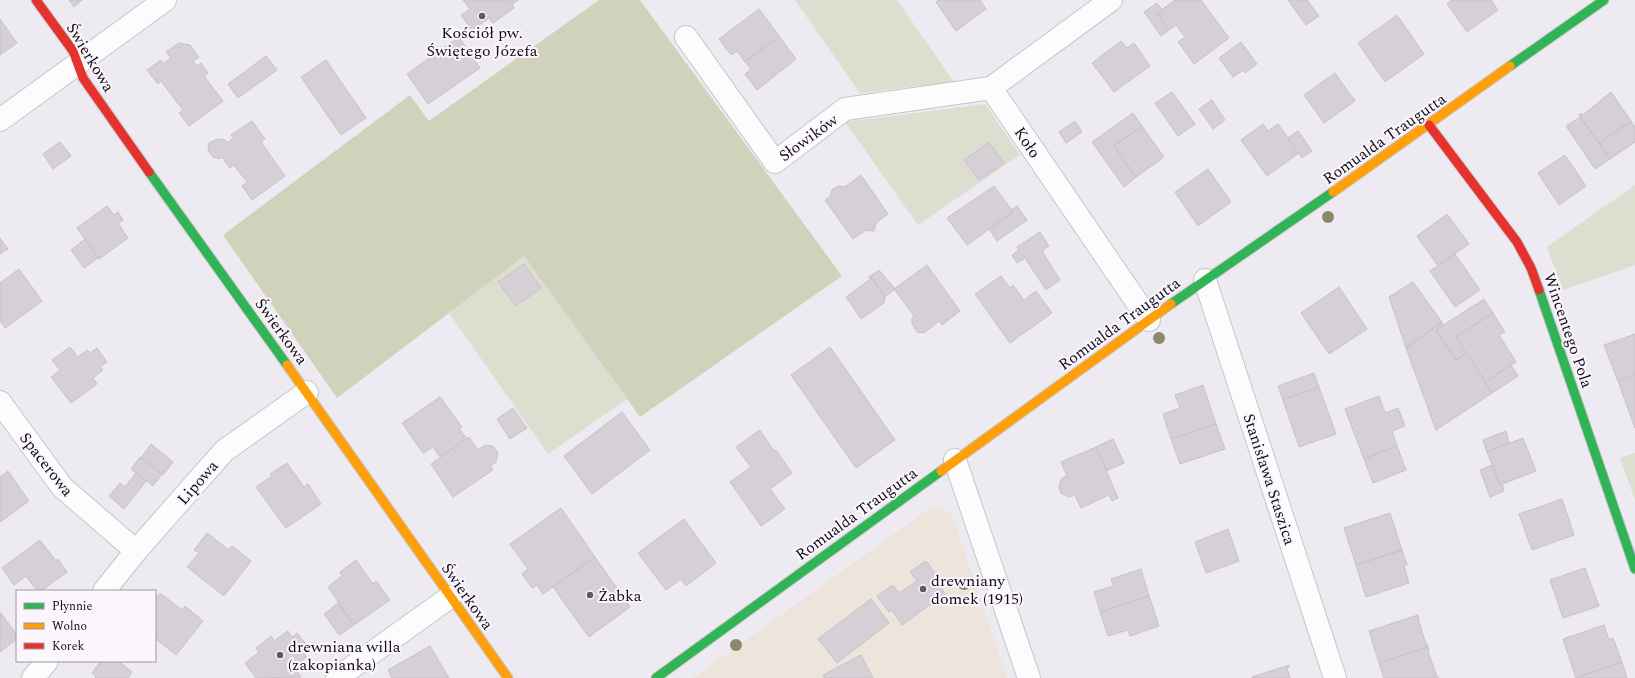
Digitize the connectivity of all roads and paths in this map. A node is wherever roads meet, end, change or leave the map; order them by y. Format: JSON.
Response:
{"nodes":[{"id":1,"x":36,"y":0,"type":"edge"},
{"id":2,"x":165,"y":0,"type":"edge"},
{"id":3,"x":1111,"y":0,"type":"edge"},
{"id":4,"x":1604,"y":0,"type":"edge"},
{"id":5,"x":686,"y":38,"type":"dead end"},
{"id":6,"x":77,"y":64,"type":"junction"},
{"id":7,"x":991,"y":88,"type":"junction"},
{"id":8,"x":0,"y":120,"type":"edge"},
{"id":9,"x":1428,"y":125,"type":"junction"},
{"id":10,"x":1205,"y":280,"type":"junction"},
{"id":11,"x":1149,"y":320,"type":"junction"},
{"id":12,"x":307,"y":392,"type":"junction"},
{"id":13,"x":0,"y":402,"type":"edge"},
{"id":14,"x":955,"y":460,"type":"junction"},
{"id":15,"x":136,"y":551,"type":"junction"},
{"id":16,"x":1635,"y":569,"type":"edge"},
{"id":17,"x":105,"y":590,"type":"edge"},
{"id":18,"x":450,"y":597,"type":"junction"},
{"id":19,"x":46,"y":662,"type":"edge"},
{"id":20,"x":33,"y":678,"type":"edge"},
{"id":21,"x":337,"y":678,"type":"edge"},
{"id":22,"x":508,"y":678,"type":"edge"},
{"id":23,"x":656,"y":678,"type":"edge"},
{"id":24,"x":1029,"y":678,"type":"edge"},
{"id":25,"x":1335,"y":678,"type":"edge"}],
"edges":[{"from":1,"to":6,"type":"street","name":"Świerkowa"},
{"from":2,"to":6,"type":"street"},
{"from":3,"to":7,"type":"street"},
{"from":4,"to":9,"type":"street","name":"Romualda Traugutta"},
{"from":5,"to":7,"type":"street","name":"Słowików"},
{"from":6,"to":8,"type":"street"},
{"from":6,"to":12,"type":"street","name":"Świerkowa"},
{"from":7,"to":11,"type":"street","name":"Koło"},
{"from":9,"to":10,"type":"street","name":"Romualda Traugutta"},
{"from":9,"to":16,"type":"street","name":"Wincentego Pola"},
{"from":10,"to":11,"type":"street","name":"Romualda Traugutta"},
{"from":10,"to":25,"type":"street","name":"Stanisława Staszica"},
{"from":11,"to":14,"type":"street","name":"Romualda Traugutta"},
{"from":12,"to":15,"type":"street","name":"Lipowa"},
{"from":12,"to":18,"type":"street","name":"Świerkowa"},
{"from":13,"to":15,"type":"street","name":"Spacerowa"},
{"from":14,"to":23,"type":"street","name":"Romualda Traugutta"},
{"from":14,"to":24,"type":"street"},
{"from":15,"to":17,"type":"street","name":"Lipowa"},
{"from":18,"to":21,"type":"street"},
{"from":18,"to":22,"type":"street","name":"Świerkowa"},
{"from":19,"to":20,"type":"street"}]}
